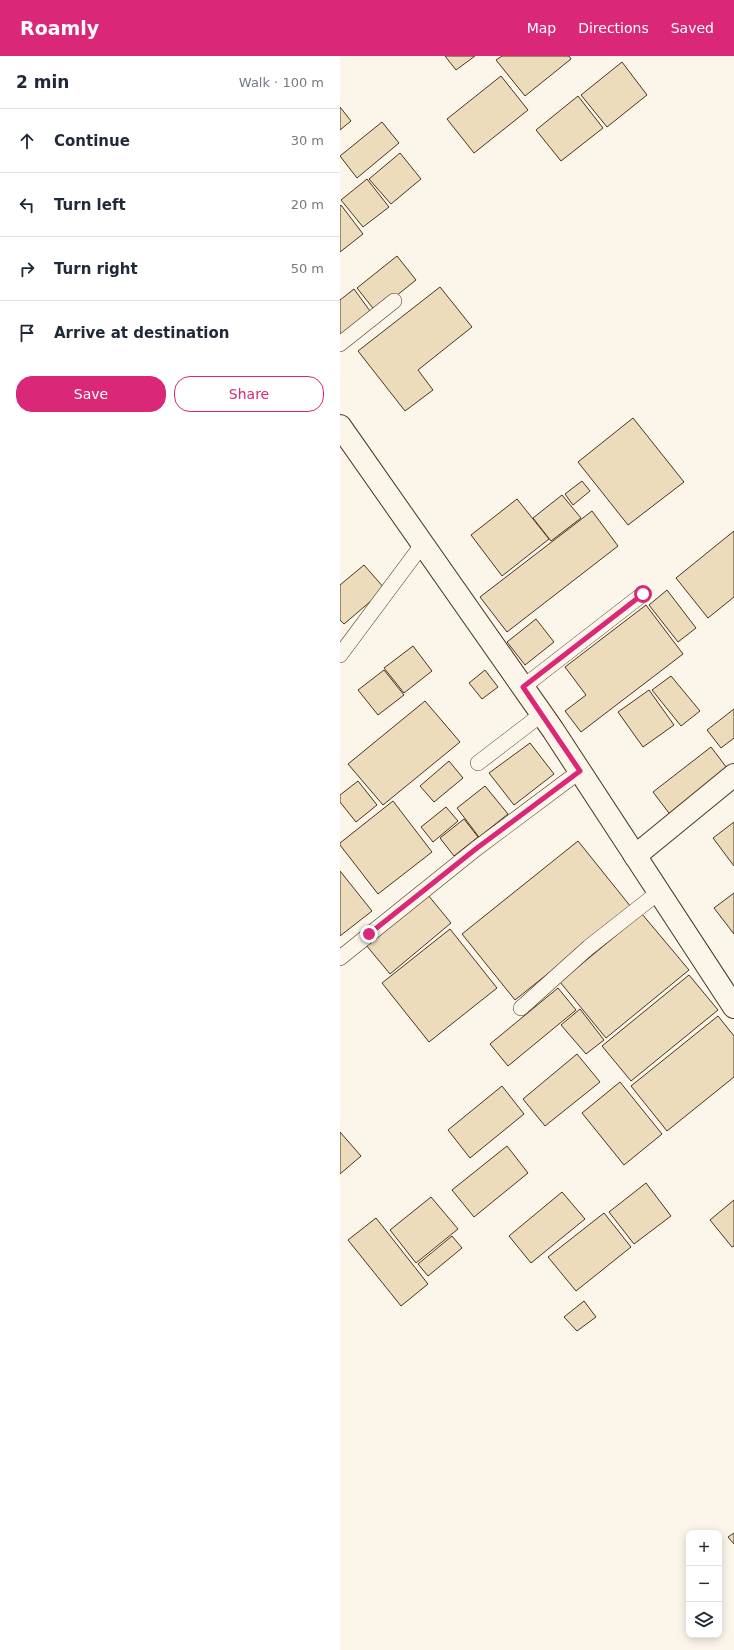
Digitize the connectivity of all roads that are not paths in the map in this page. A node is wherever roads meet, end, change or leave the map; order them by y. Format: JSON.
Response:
{"nodes":[{"id":1,"x":394,"y":301,"type":"dead end"},
{"id":2,"x":340,"y":344,"type":"edge"},
{"id":3,"x":340,"y":426,"type":"edge"},
{"id":4,"x":422,"y":545,"type":"junction"},
{"id":5,"x":643,"y":594,"type":"dead end"},
{"id":6,"x":340,"y":655,"type":"edge"},
{"id":7,"x":523,"y":687,"type":"junction"},
{"id":8,"x":542,"y":714,"type":"junction"},
{"id":9,"x":478,"y":763,"type":"dead end"},
{"id":10,"x":580,"y":771,"type":"junction"},
{"id":11,"x":734,"y":775,"type":"edge"},
{"id":12,"x":635,"y":856,"type":"junction"},
{"id":13,"x":659,"y":892,"type":"junction"},
{"id":14,"x":340,"y":958,"type":"edge"},
{"id":15,"x":734,"y":1007,"type":"edge"},
{"id":16,"x":520,"y":1008,"type":"dead end"}],
"edges":[{"from":1,"to":2,"type":"lane"},
{"from":3,"to":4,"type":"street"},
{"from":4,"to":6,"type":"lane"},
{"from":4,"to":7,"type":"street"},
{"from":5,"to":7,"type":"lane"},
{"from":7,"to":8,"type":"street"},
{"from":8,"to":9,"type":"lane"},
{"from":8,"to":10,"type":"street"},
{"from":10,"to":12,"type":"street"},
{"from":10,"to":14,"type":"lane"},
{"from":11,"to":12,"type":"street"},
{"from":12,"to":13,"type":"street"},
{"from":13,"to":15,"type":"street"},
{"from":13,"to":16,"type":"lane"}]}
